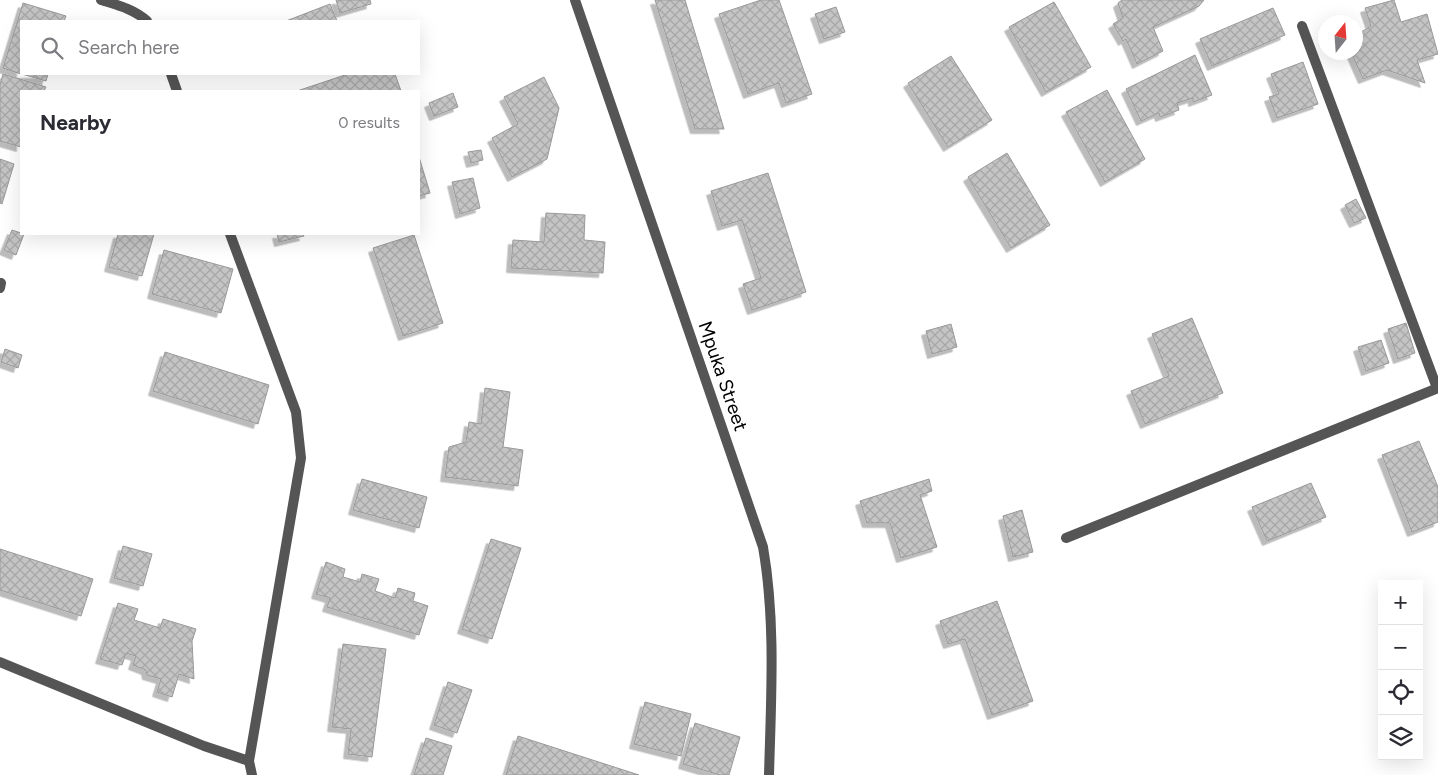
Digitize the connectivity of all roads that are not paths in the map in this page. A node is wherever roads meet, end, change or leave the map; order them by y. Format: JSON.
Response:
{"nodes":[{"id":1,"x":100,"y":0,"type":"edge"},
{"id":2,"x":575,"y":0,"type":"edge"},
{"id":3,"x":146,"y":20,"type":"edge"},
{"id":4,"x":1302,"y":26,"type":"dead end"},
{"id":5,"x":171,"y":75,"type":"edge"},
{"id":6,"x":178,"y":90,"type":"edge"},
{"id":7,"x":230,"y":235,"type":"edge"},
{"id":8,"x":1437,"y":388,"type":"edge"},
{"id":9,"x":1066,"y":538,"type":"dead end"},
{"id":10,"x":0,"y":662,"type":"edge"},
{"id":11,"x":249,"y":761,"type":"junction"},
{"id":12,"x":252,"y":775,"type":"edge"},
{"id":13,"x":769,"y":775,"type":"edge"}],
"edges":[{"from":1,"to":3,"type":"street"},
{"from":2,"to":13,"type":"street","name":"Mpuka Street"},
{"from":4,"to":8,"type":"street"},
{"from":5,"to":6,"type":"street"},
{"from":7,"to":11,"type":"street"},
{"from":8,"to":9,"type":"street"},
{"from":10,"to":11,"type":"street"},
{"from":11,"to":12,"type":"street"}]}
